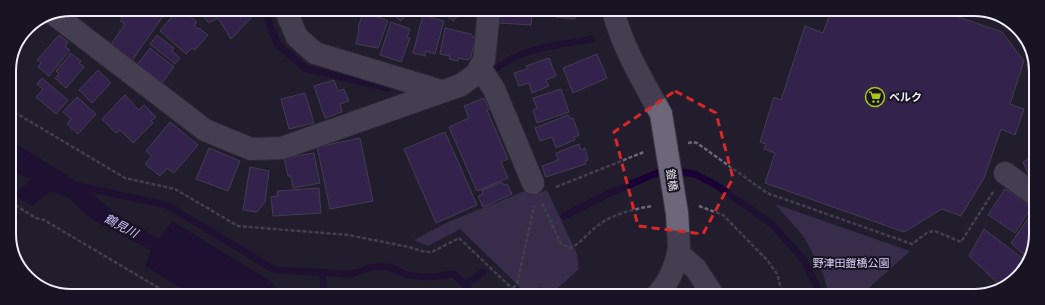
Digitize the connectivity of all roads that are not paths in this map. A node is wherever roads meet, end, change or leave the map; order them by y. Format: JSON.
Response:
{"nodes":[{"id":1,"x":288,"y":16,"type":"edge"},
{"id":2,"x":488,"y":16,"type":"edge"},
{"id":3,"x":615,"y":16,"type":"edge"},
{"id":4,"x":58,"y":17,"type":"edge"},
{"id":5,"x":480,"y":68,"type":"junction"},
{"id":6,"x":441,"y":91,"type":"junction"},
{"id":7,"x":1005,"y":173,"type":"road end"},
{"id":8,"x":1029,"y":190,"type":"edge"},
{"id":9,"x":540,"y":193,"type":"road end"},
{"id":10,"x":678,"y":250,"type":"junction"},
{"id":11,"x":662,"y":289,"type":"edge"},
{"id":12,"x":709,"y":289,"type":"edge"}],
"edges":[{"from":1,"to":6,"type":"street"},
{"from":2,"to":5,"type":"street"},
{"from":3,"to":10,"type":"street","name":"鎧橋","bridge":true},
{"from":4,"to":6,"type":"street"},
{"from":5,"to":6,"type":"street"},
{"from":5,"to":9,"type":"street"},
{"from":7,"to":8,"type":"street"},
{"from":10,"to":11,"type":"street"},
{"from":10,"to":12,"type":"street"}]}
